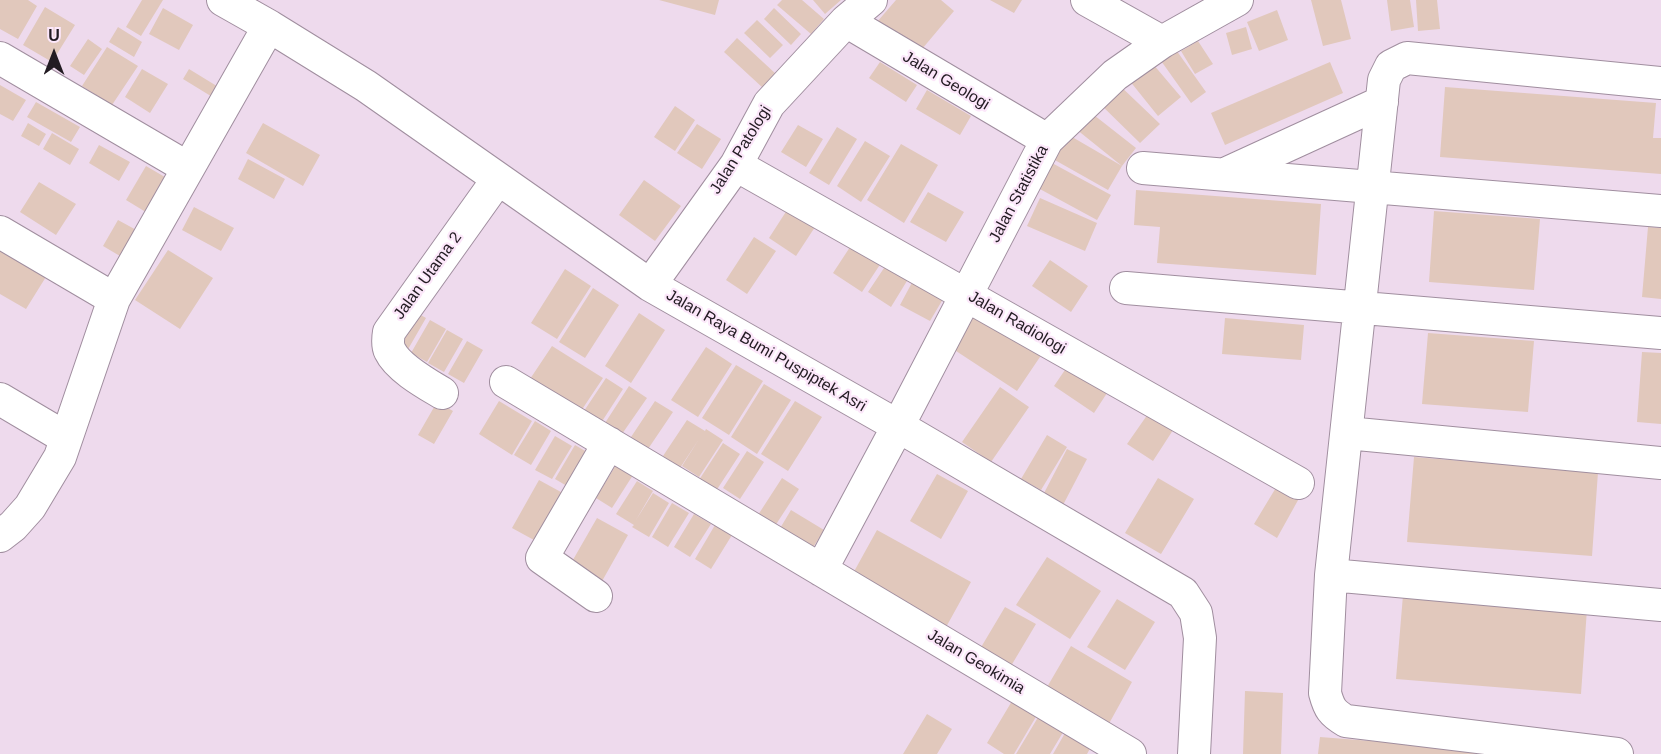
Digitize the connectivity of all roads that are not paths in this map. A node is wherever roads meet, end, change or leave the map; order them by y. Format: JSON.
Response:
{"nodes":[{"id":1,"x":223,"y":0,"type":"edge"},
{"id":2,"x":871,"y":0,"type":"edge"},
{"id":3,"x":1087,"y":0,"type":"edge"},
{"id":4,"x":1237,"y":0,"type":"edge"},
{"id":5,"x":846,"y":21,"type":"junction"},
{"id":6,"x":269,"y":26,"type":"junction"},
{"id":7,"x":1162,"y":42,"type":"junction"},
{"id":8,"x":0,"y":58,"type":"edge"},
{"id":9,"x":1661,"y":83,"type":"edge"},
{"id":10,"x":1382,"y":102,"type":"junction"},
{"id":11,"x":1047,"y":140,"type":"junction"},
{"id":12,"x":736,"y":165,"type":"junction"},
{"id":13,"x":188,"y":168,"type":"junction"},
{"id":14,"x":1143,"y":168,"type":"dead end"},
{"id":15,"x":1223,"y":174,"type":"junction"},
{"id":16,"x":498,"y":179,"type":"junction"},
{"id":17,"x":1373,"y":187,"type":"junction"},
{"id":18,"x":1661,"y":211,"type":"edge"},
{"id":19,"x":0,"y":231,"type":"edge"},
{"id":20,"x":650,"y":285,"type":"junction"},
{"id":21,"x":1126,"y":288,"type":"dead end"},
{"id":22,"x":966,"y":295,"type":"junction"},
{"id":23,"x":114,"y":299,"type":"junction"},
{"id":24,"x":1360,"y":308,"type":"junction"},
{"id":25,"x":1661,"y":333,"type":"edge"},
{"id":26,"x":506,"y":382,"type":"dead end"},
{"id":27,"x":442,"y":393,"type":"dead end"},
{"id":28,"x":0,"y":399,"type":"edge"},
{"id":29,"x":898,"y":426,"type":"junction"},
{"id":30,"x":1347,"y":433,"type":"junction"},
{"id":31,"x":66,"y":438,"type":"junction"},
{"id":32,"x":609,"y":443,"type":"junction"},
{"id":33,"x":1661,"y":464,"type":"edge"},
{"id":34,"x":1298,"y":483,"type":"dead end"},
{"id":35,"x":0,"y":536,"type":"edge"},
{"id":36,"x":821,"y":570,"type":"junction"},
{"id":37,"x":1331,"y":574,"type":"junction"},
{"id":38,"x":596,"y":596,"type":"dead end"},
{"id":39,"x":1661,"y":605,"type":"edge"},
{"id":40,"x":1130,"y":754,"type":"edge"},
{"id":41,"x":1194,"y":754,"type":"edge"},
{"id":42,"x":1617,"y":754,"type":"edge"}],
"edges":[{"from":1,"to":6,"type":"street","name":"Jalan Raya Bumi Puspiptek Asri"},
{"from":2,"to":5,"type":"street","name":"Jalan Patologi"},
{"from":3,"to":7,"type":"street"},
{"from":4,"to":7,"type":"street","name":"Jalan Statistika"},
{"from":5,"to":11,"type":"street","name":"Jalan Geologi"},
{"from":5,"to":12,"type":"street","name":"Jalan Patologi"},
{"from":6,"to":13,"type":"street"},
{"from":6,"to":16,"type":"street","name":"Jalan Raya Bumi Puspiptek Asri"},
{"from":7,"to":11,"type":"street","name":"Jalan Statistika"},
{"from":8,"to":13,"type":"street"},
{"from":9,"to":10,"type":"street"},
{"from":10,"to":15,"type":"street"},
{"from":10,"to":17,"type":"street"},
{"from":11,"to":22,"type":"street","name":"Jalan Statistika"},
{"from":12,"to":20,"type":"street","name":"Jalan Patologi"},
{"from":12,"to":22,"type":"street","name":"Jalan Radiologi"},
{"from":13,"to":23,"type":"street"},
{"from":14,"to":15,"type":"street"},
{"from":15,"to":17,"type":"street"},
{"from":16,"to":20,"type":"street","name":"Jalan Raya Bumi Puspiptek Asri"},
{"from":16,"to":27,"type":"street","name":"Jalan Utama 2"},
{"from":17,"to":18,"type":"street"},
{"from":17,"to":24,"type":"street"},
{"from":19,"to":23,"type":"street"},
{"from":20,"to":29,"type":"street","name":"Jalan Raya Bumi Puspiptek Asri"},
{"from":21,"to":24,"type":"street"},
{"from":22,"to":29,"type":"street","name":"Jalan Statistika"},
{"from":22,"to":34,"type":"street","name":"Jalan Radiologi"},
{"from":23,"to":31,"type":"street"},
{"from":24,"to":25,"type":"street"},
{"from":24,"to":30,"type":"street"},
{"from":26,"to":32,"type":"street","name":"Jalan Geokimia"},
{"from":28,"to":31,"type":"street"},
{"from":29,"to":36,"type":"street"},
{"from":29,"to":41,"type":"street","name":"Jalan Raya Bumi Puspiptek Asri"},
{"from":30,"to":33,"type":"street"},
{"from":30,"to":37,"type":"street"},
{"from":31,"to":35,"type":"street"},
{"from":32,"to":36,"type":"street","name":"Jalan Geokimia"},
{"from":32,"to":38,"type":"street"},
{"from":36,"to":40,"type":"street","name":"Jalan Geokimia"},
{"from":37,"to":39,"type":"street"},
{"from":37,"to":42,"type":"street"}]}
